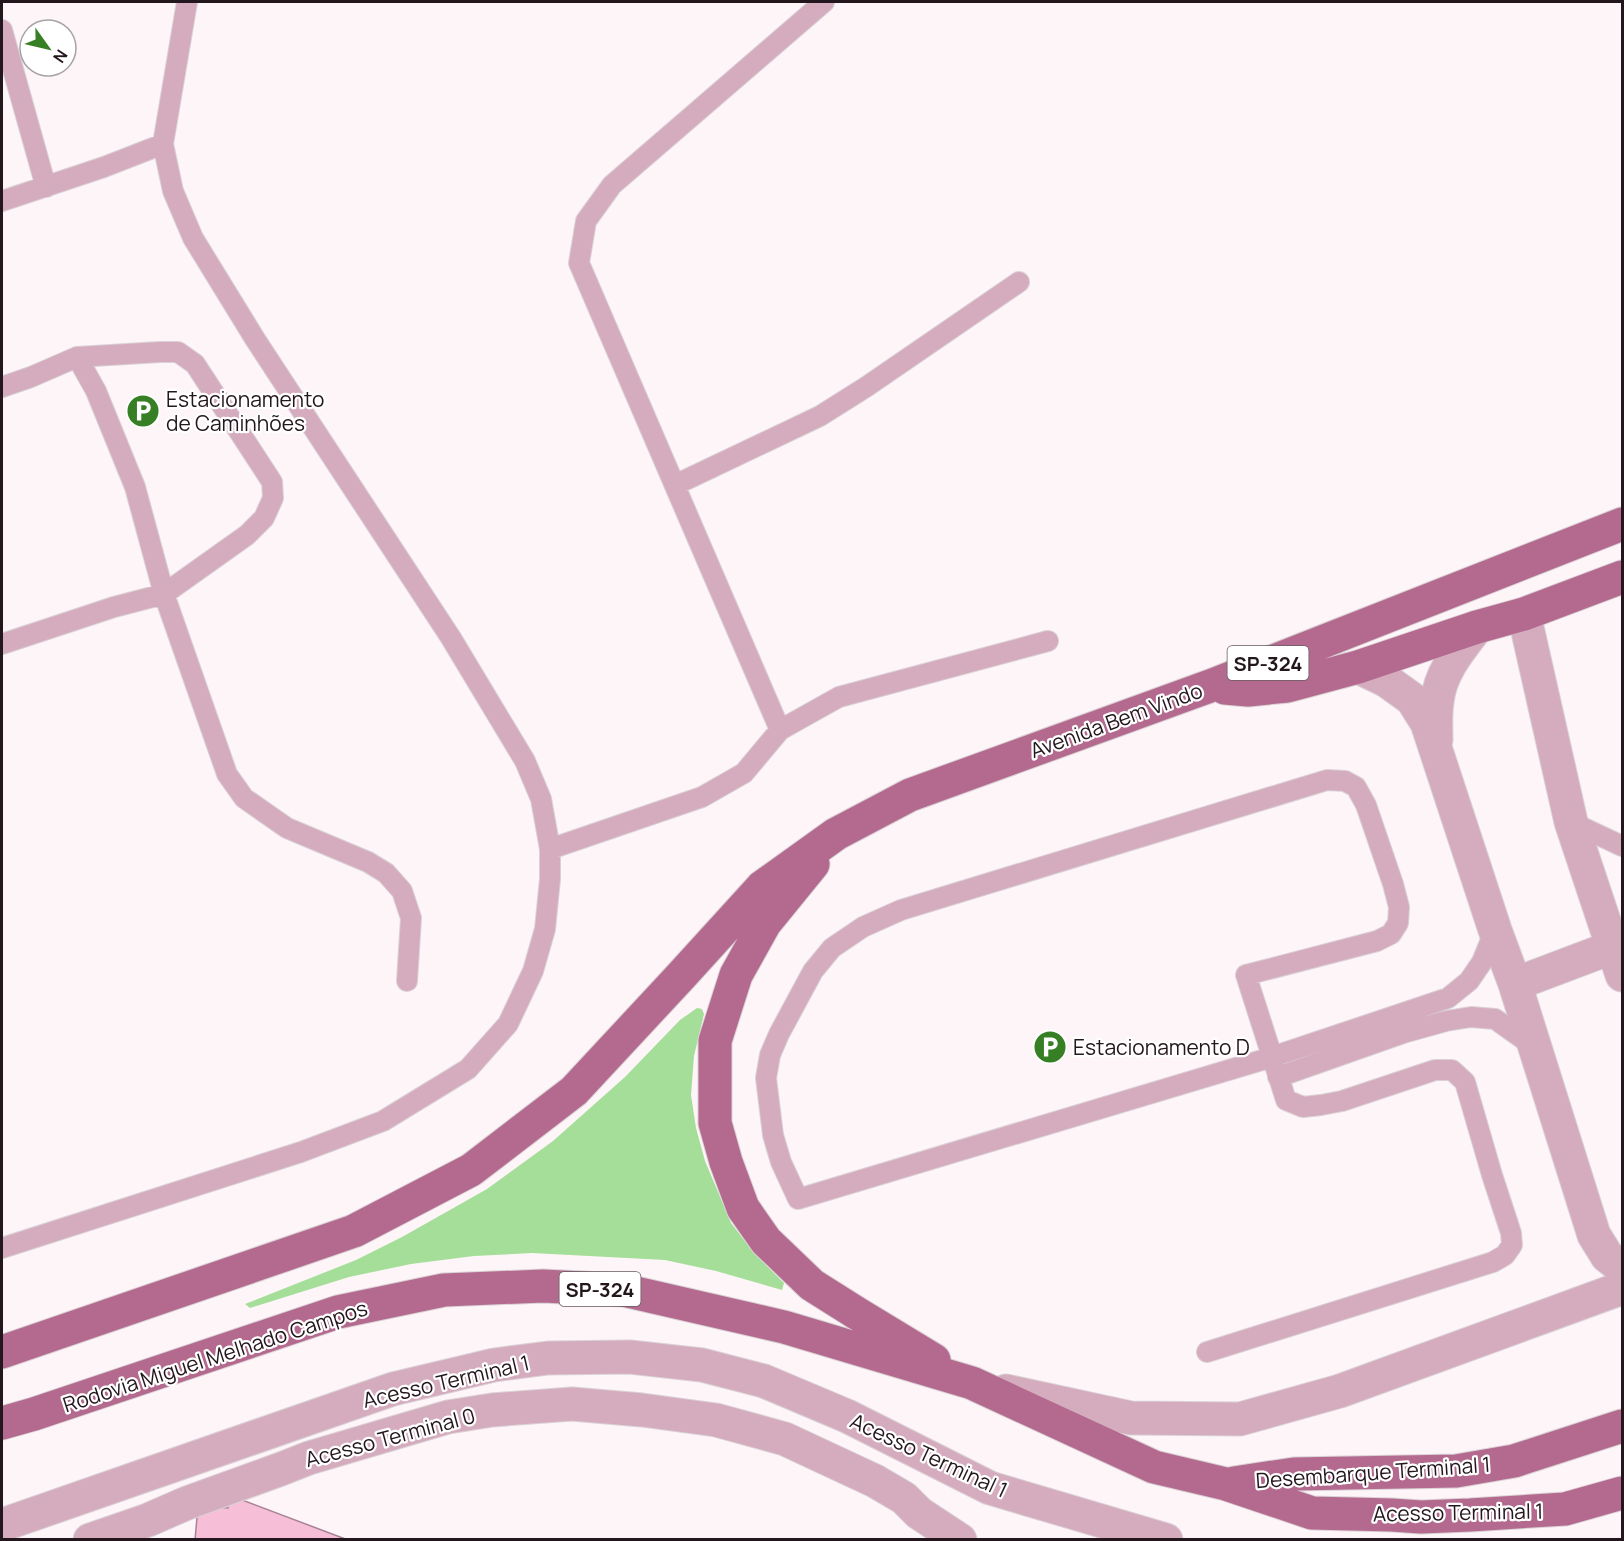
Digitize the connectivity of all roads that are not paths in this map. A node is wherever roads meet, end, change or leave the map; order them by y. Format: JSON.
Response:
{"nodes":[{"id":1,"x":187,"y":2,"type":"edge"},
{"id":2,"x":824,"y":2,"type":"edge"},
{"id":3,"x":2,"y":30,"type":"edge"},
{"id":4,"x":163,"y":144,"type":"junction"},
{"id":5,"x":46,"y":187,"type":"junction"},
{"id":6,"x":2,"y":201,"type":"edge"},
{"id":7,"x":1019,"y":282,"type":"dead end"},
{"id":8,"x":76,"y":357,"type":"junction"},
{"id":9,"x":2,"y":387,"type":"edge"},
{"id":10,"x":675,"y":485,"type":"junction"},
{"id":11,"x":1623,"y":524,"type":"edge"},
{"id":12,"x":1623,"y":577,"type":"edge"},
{"id":13,"x":164,"y":594,"type":"junction"},
{"id":14,"x":1524,"y":614,"type":"junction"},
{"id":15,"x":1477,"y":627,"type":"junction"},
{"id":16,"x":1048,"y":641,"type":"dead end"},
{"id":17,"x":2,"y":644,"type":"edge"},
{"id":18,"x":1358,"y":667,"type":"junction"},
{"id":19,"x":1210,"y":686,"type":"junction"},
{"id":20,"x":780,"y":730,"type":"junction"},
{"id":21,"x":1435,"y":745,"type":"junction"},
{"id":22,"x":1571,"y":822,"type":"junction"},
{"id":23,"x":836,"y":834,"type":"junction"},
{"id":24,"x":1623,"y":846,"type":"edge"},
{"id":25,"x":550,"y":849,"type":"junction"},
{"id":26,"x":1495,"y":930,"type":"junction"},
{"id":27,"x":1618,"y":961,"type":"edge"},
{"id":28,"x":407,"y":981,"type":"dead end"},
{"id":29,"x":1515,"y":984,"type":"junction"},
{"id":30,"x":1533,"y":1046,"type":"junction"},
{"id":31,"x":1272,"y":1057,"type":"junction"},
{"id":32,"x":1278,"y":1077,"type":"junction"},
{"id":33,"x":2,"y":1248,"type":"edge"},
{"id":34,"x":1623,"y":1268,"type":"edge"},
{"id":35,"x":1623,"y":1288,"type":"edge"},
{"id":36,"x":2,"y":1352,"type":"edge"},
{"id":37,"x":1207,"y":1352,"type":"dead end"},
{"id":38,"x":972,"y":1383,"type":"junction"},
{"id":39,"x":34,"y":1414,"type":"junction"},
{"id":40,"x":2,"y":1423,"type":"edge"},
{"id":41,"x":1623,"y":1426,"type":"edge"},
{"id":42,"x":2,"y":1431,"type":"edge"},
{"id":43,"x":1154,"y":1467,"type":"joint"},
{"id":44,"x":1226,"y":1484,"type":"junction"},
{"id":45,"x":1623,"y":1493,"type":"edge"},
{"id":46,"x":2,"y":1526,"type":"edge"},
{"id":47,"x":921,"y":1526,"type":"edge"},
{"id":48,"x":142,"y":1530,"type":"edge"},
{"id":49,"x":90,"y":1539,"type":"edge"},
{"id":50,"x":960,"y":1539,"type":"edge"},
{"id":51,"x":1166,"y":1539,"type":"edge"}],
"edges":[{"from":1,"to":4,"type":"lane"},
{"from":2,"to":10,"type":"lane"},
{"from":3,"to":5,"type":"lane"},
{"from":4,"to":5,"type":"lane"},
{"from":4,"to":25,"type":"lane"},
{"from":5,"to":6,"type":"lane"},
{"from":7,"to":10,"type":"lane"},
{"from":8,"to":9,"type":"lane"},
{"from":8,"to":13,"type":"lane"},
{"from":8,"to":13,"type":"lane"},
{"from":10,"to":20,"type":"lane"},
{"from":11,"to":19,"type":"main road","name":"Avenida Bem Vindo","number":"SP-324"},
{"from":12,"to":14,"type":"main road"},
{"from":13,"to":17,"type":"lane"},
{"from":13,"to":28,"type":"lane"},
{"from":14,"to":15,"type":"main road"},
{"from":14,"to":22,"type":"street"},
{"from":15,"to":18,"type":"main road"},
{"from":15,"to":21,"type":"street"},
{"from":16,"to":20,"type":"lane"},
{"from":18,"to":19,"type":"main road"},
{"from":18,"to":21,"type":"street"},
{"from":19,"to":23,"type":"main road","name":"Avenida Bem Vindo","number":"SP-324"},
{"from":20,"to":25,"type":"lane"},
{"from":21,"to":26,"type":"street"},
{"from":22,"to":24,"type":"lane"},
{"from":22,"to":27,"type":"street"},
{"from":23,"to":36,"type":"main road","number":"SP-324"},
{"from":23,"to":38,"type":"main road"},
{"from":25,"to":33,"type":"lane"},
{"from":26,"to":29,"type":"street"},
{"from":26,"to":31,"type":"lane"},
{"from":27,"to":29,"type":"street"},
{"from":29,"to":30,"type":"street"},
{"from":30,"to":32,"type":"lane"},
{"from":30,"to":34,"type":"street"},
{"from":31,"to":31,"type":"lane"},
{"from":31,"to":32,"type":"lane"},
{"from":32,"to":37,"type":"lane"},
{"from":35,"to":38,"type":"street"},
{"from":38,"to":39,"type":"main road","name":"Rodovia Miguel Melhado Campos","number":"SP-324"},
{"from":38,"to":43,"type":"main road","name":"Rodovia Miguel Melhado Campos","number":"SP-324"},
{"from":39,"to":40,"type":"main road","name":"Rodovia Miguel Melhado Campos","number":"SP-324"},
{"from":39,"to":42,"type":"main road"},
{"from":41,"to":44,"type":"main road","name":"Desembarque Terminal 1"},
{"from":43,"to":44,"type":"main road","name":"Acesso Terminal 1","number":"SP-324"},
{"from":44,"to":45,"type":"main road","name":"Acesso Terminal 1","number":"SP-324"},
{"from":46,"to":51,"type":"street","name":"Acesso Terminal 1"},
{"from":47,"to":48,"type":"street","name":"Acesso Terminal 0"},
{"from":47,"to":50,"type":"street","name":"Acesso Terminal 0"},
{"from":48,"to":49,"type":"street","name":"Acesso Terminal 0"}]}
